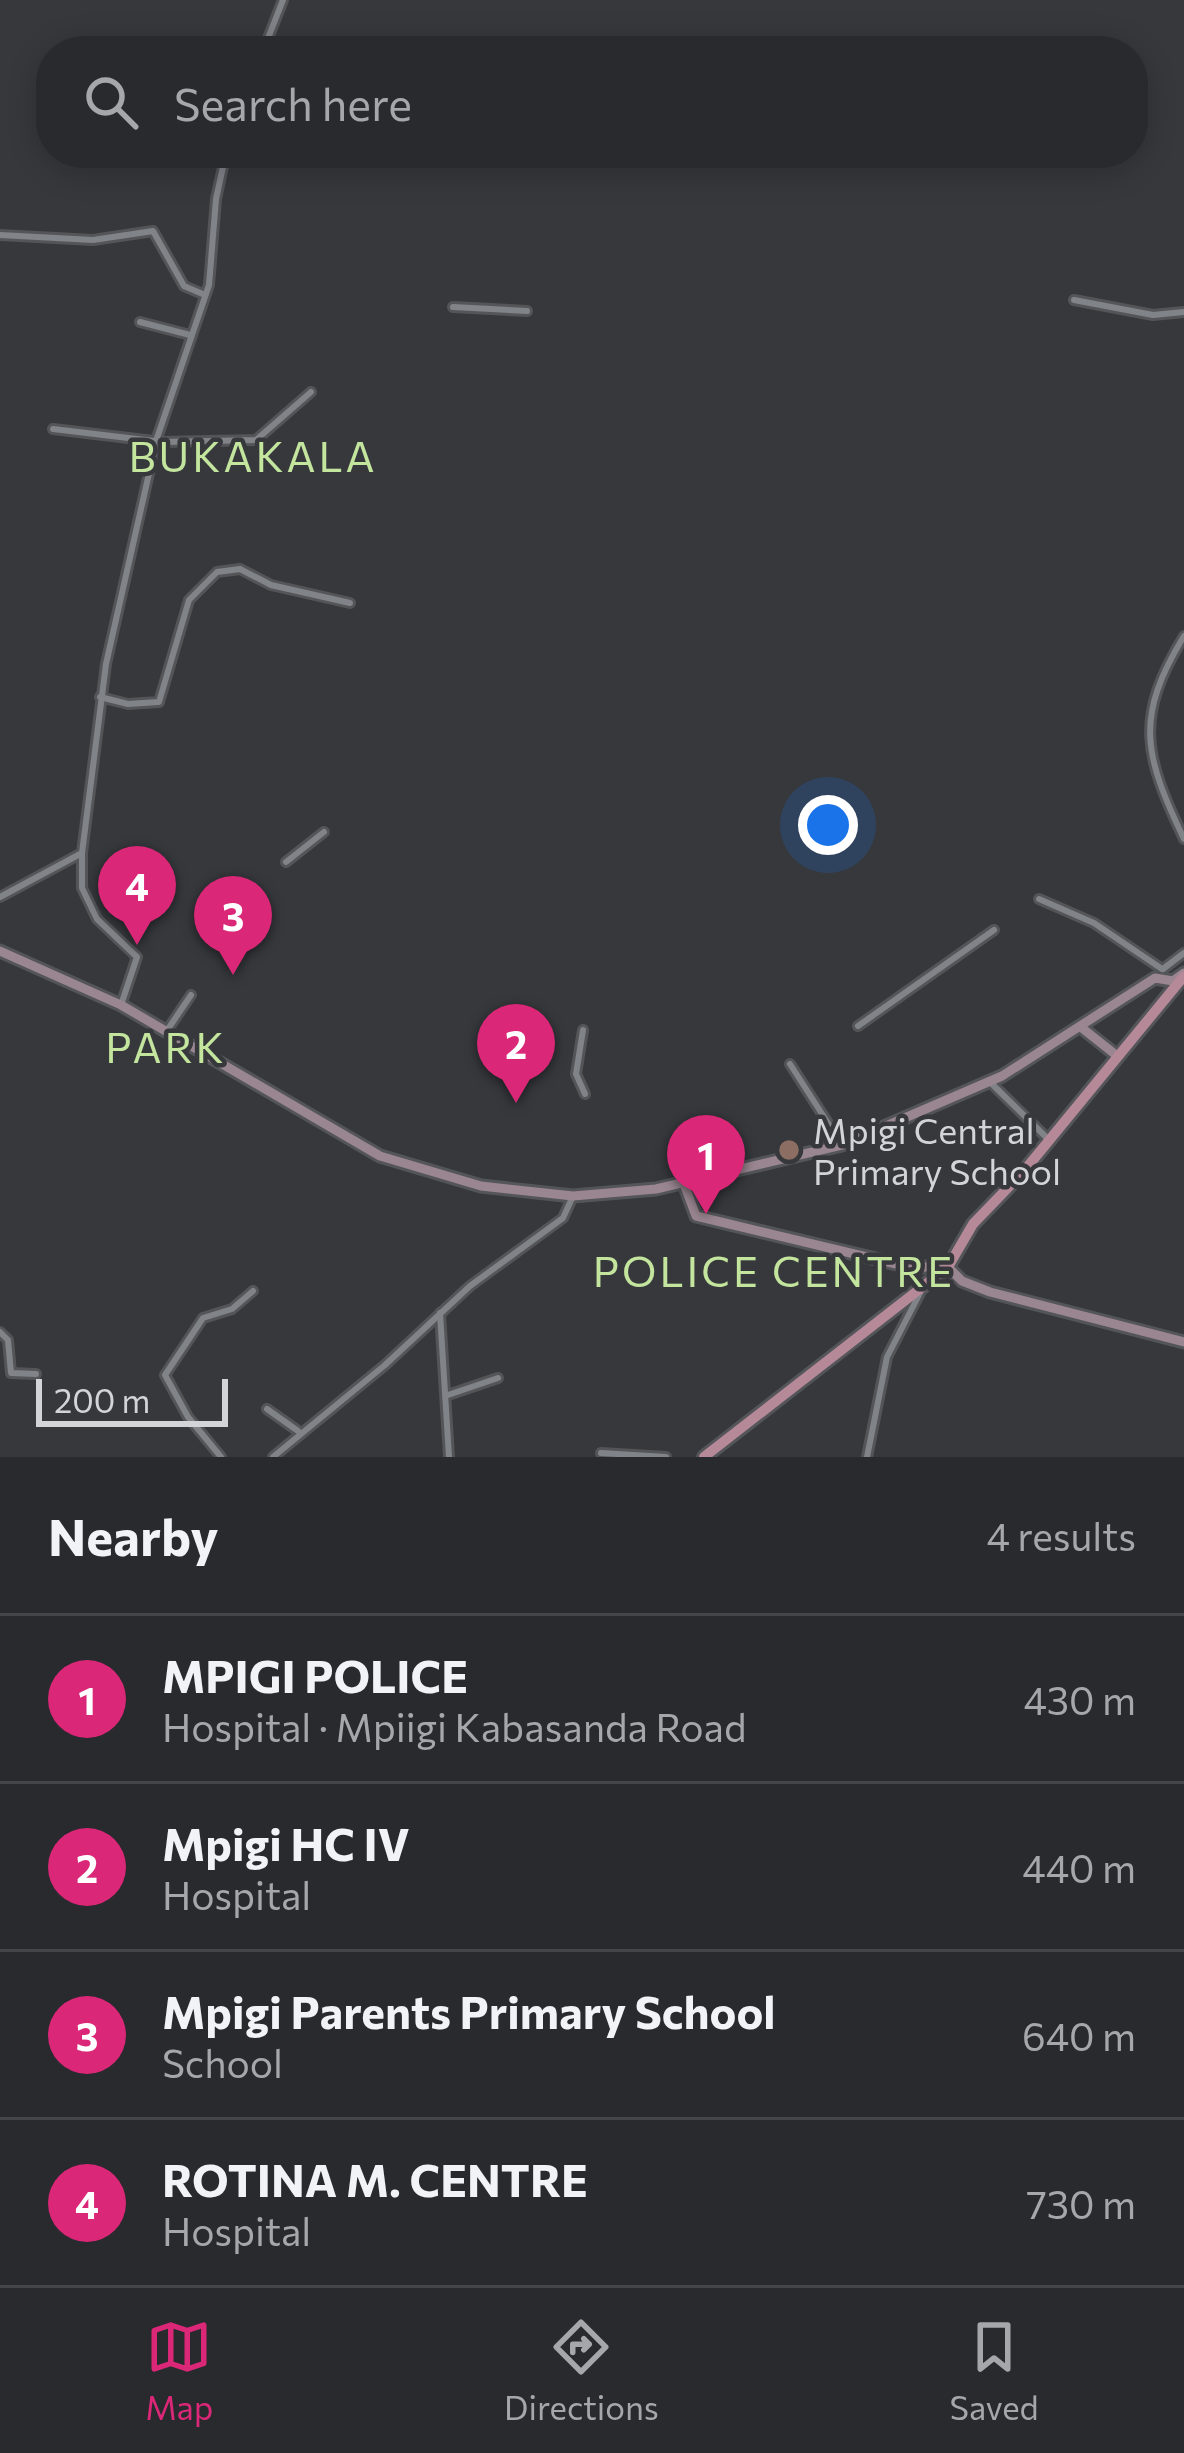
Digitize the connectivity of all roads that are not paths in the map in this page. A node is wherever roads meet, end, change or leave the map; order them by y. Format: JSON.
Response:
{"nodes":[{"id":1,"x":283,"y":0,"type":"edge"},
{"id":2,"x":269,"y":36,"type":"edge"},
{"id":3,"x":224,"y":168,"type":"edge"},
{"id":4,"x":0,"y":235,"type":"edge"},
{"id":5,"x":205,"y":296,"type":"junction"},
{"id":6,"x":1073,"y":300,"type":"dead end"},
{"id":7,"x":453,"y":307,"type":"dead end"},
{"id":8,"x":526,"y":311,"type":"dead end"},
{"id":9,"x":1184,"y":312,"type":"edge"},
{"id":10,"x":140,"y":322,"type":"dead end"},
{"id":11,"x":190,"y":334,"type":"junction"},
{"id":12,"x":311,"y":392,"type":"dead end"},
{"id":13,"x":53,"y":429,"type":"dead end"},
{"id":14,"x":157,"y":438,"type":"junction"},
{"id":15,"x":350,"y":603,"type":"dead end"},
{"id":16,"x":1184,"y":636,"type":"edge"},
{"id":17,"x":100,"y":697,"type":"junction"},
{"id":18,"x":324,"y":832,"type":"dead end"},
{"id":19,"x":1184,"y":839,"type":"edge"},
{"id":20,"x":82,"y":853,"type":"junction"},
{"id":21,"x":286,"y":862,"type":"dead end"},
{"id":22,"x":0,"y":897,"type":"edge"},
{"id":23,"x":1039,"y":899,"type":"dead end"},
{"id":24,"x":994,"y":929,"type":"dead end"},
{"id":25,"x":0,"y":951,"type":"edge"},
{"id":26,"x":1184,"y":953,"type":"edge"},
{"id":27,"x":1159,"y":973,"type":"junction"},
{"id":28,"x":1184,"y":975,"type":"edge"},
{"id":29,"x":191,"y":995,"type":"dead end"},
{"id":30,"x":121,"y":1005,"type":"junction"},
{"id":31,"x":858,"y":1026,"type":"dead end"},
{"id":32,"x":1082,"y":1028,"type":"junction"},
{"id":33,"x":583,"y":1030,"type":"dead end"},
{"id":34,"x":166,"y":1032,"type":"junction"},
{"id":35,"x":1116,"y":1055,"type":"junction"},
{"id":36,"x":790,"y":1064,"type":"dead end"},
{"id":37,"x":990,"y":1082,"type":"junction"},
{"id":38,"x":585,"y":1094,"type":"dead end"},
{"id":39,"x":1049,"y":1140,"type":"junction"},
{"id":40,"x":842,"y":1145,"type":"junction"},
{"id":41,"x":684,"y":1184,"type":"junction"},
{"id":42,"x":573,"y":1196,"type":"junction"},
{"id":43,"x":948,"y":1267,"type":"junction"},
{"id":44,"x":253,"y":1292,"type":"dead end"},
{"id":45,"x":920,"y":1293,"type":"junction"},
{"id":46,"x":440,"y":1313,"type":"junction"},
{"id":47,"x":0,"y":1332,"type":"edge"},
{"id":48,"x":1184,"y":1342,"type":"edge"},
{"id":49,"x":36,"y":1374,"type":"dead end"},
{"id":50,"x":499,"y":1378,"type":"dead end"},
{"id":51,"x":448,"y":1395,"type":"junction"},
{"id":52,"x":267,"y":1408,"type":"dead end"},
{"id":53,"x":299,"y":1432,"type":"junction"},
{"id":54,"x":870,"y":1441,"type":"junction"},
{"id":55,"x":881,"y":1445,"type":"dead end"},
{"id":56,"x":601,"y":1453,"type":"dead end"},
{"id":57,"x":221,"y":1457,"type":"edge"},
{"id":58,"x":273,"y":1457,"type":"edge"},
{"id":59,"x":449,"y":1457,"type":"edge"},
{"id":60,"x":666,"y":1457,"type":"edge"},
{"id":61,"x":704,"y":1457,"type":"edge"},
{"id":62,"x":867,"y":1457,"type":"edge"}],
"edges":[{"from":1,"to":2,"type":"street"},
{"from":3,"to":5,"type":"street"},
{"from":4,"to":5,"type":"street"},
{"from":5,"to":11,"type":"street"},
{"from":6,"to":9,"type":"street"},
{"from":7,"to":8,"type":"street"},
{"from":10,"to":11,"type":"street"},
{"from":11,"to":14,"type":"street"},
{"from":12,"to":14,"type":"street"},
{"from":13,"to":14,"type":"street"},
{"from":14,"to":17,"type":"street"},
{"from":15,"to":17,"type":"street"},
{"from":16,"to":19,"type":"street"},
{"from":17,"to":20,"type":"street"},
{"from":18,"to":21,"type":"street"},
{"from":20,"to":22,"type":"street"},
{"from":20,"to":30,"type":"street"},
{"from":23,"to":27,"type":"street"},
{"from":24,"to":31,"type":"street"},
{"from":25,"to":30,"type":"main road"},
{"from":26,"to":27,"type":"street"},
{"from":27,"to":28,"type":"main road"},
{"from":27,"to":32,"type":"main road"},
{"from":28,"to":35,"type":"main road"},
{"from":29,"to":34,"type":"street"},
{"from":30,"to":34,"type":"main road"},
{"from":32,"to":35,"type":"main road"},
{"from":32,"to":37,"type":"main road"},
{"from":33,"to":38,"type":"street"},
{"from":34,"to":42,"type":"main road"},
{"from":35,"to":39,"type":"main road"},
{"from":36,"to":40,"type":"street"},
{"from":37,"to":39,"type":"street"},
{"from":37,"to":40,"type":"main road"},
{"from":39,"to":43,"type":"main road"},
{"from":40,"to":41,"type":"main road"},
{"from":41,"to":42,"type":"main road"},
{"from":41,"to":43,"type":"main road"},
{"from":42,"to":46,"type":"street"},
{"from":43,"to":45,"type":"main road"},
{"from":43,"to":48,"type":"main road"},
{"from":44,"to":57,"type":"street"},
{"from":45,"to":54,"type":"street"},
{"from":45,"to":61,"type":"main road"},
{"from":46,"to":51,"type":"street"},
{"from":46,"to":53,"type":"street"},
{"from":47,"to":49,"type":"street"},
{"from":50,"to":51,"type":"street"},
{"from":51,"to":59,"type":"street"},
{"from":52,"to":53,"type":"street"},
{"from":53,"to":58,"type":"street"},
{"from":54,"to":55,"type":"street"},
{"from":54,"to":62,"type":"street"},
{"from":56,"to":60,"type":"street"}]}
